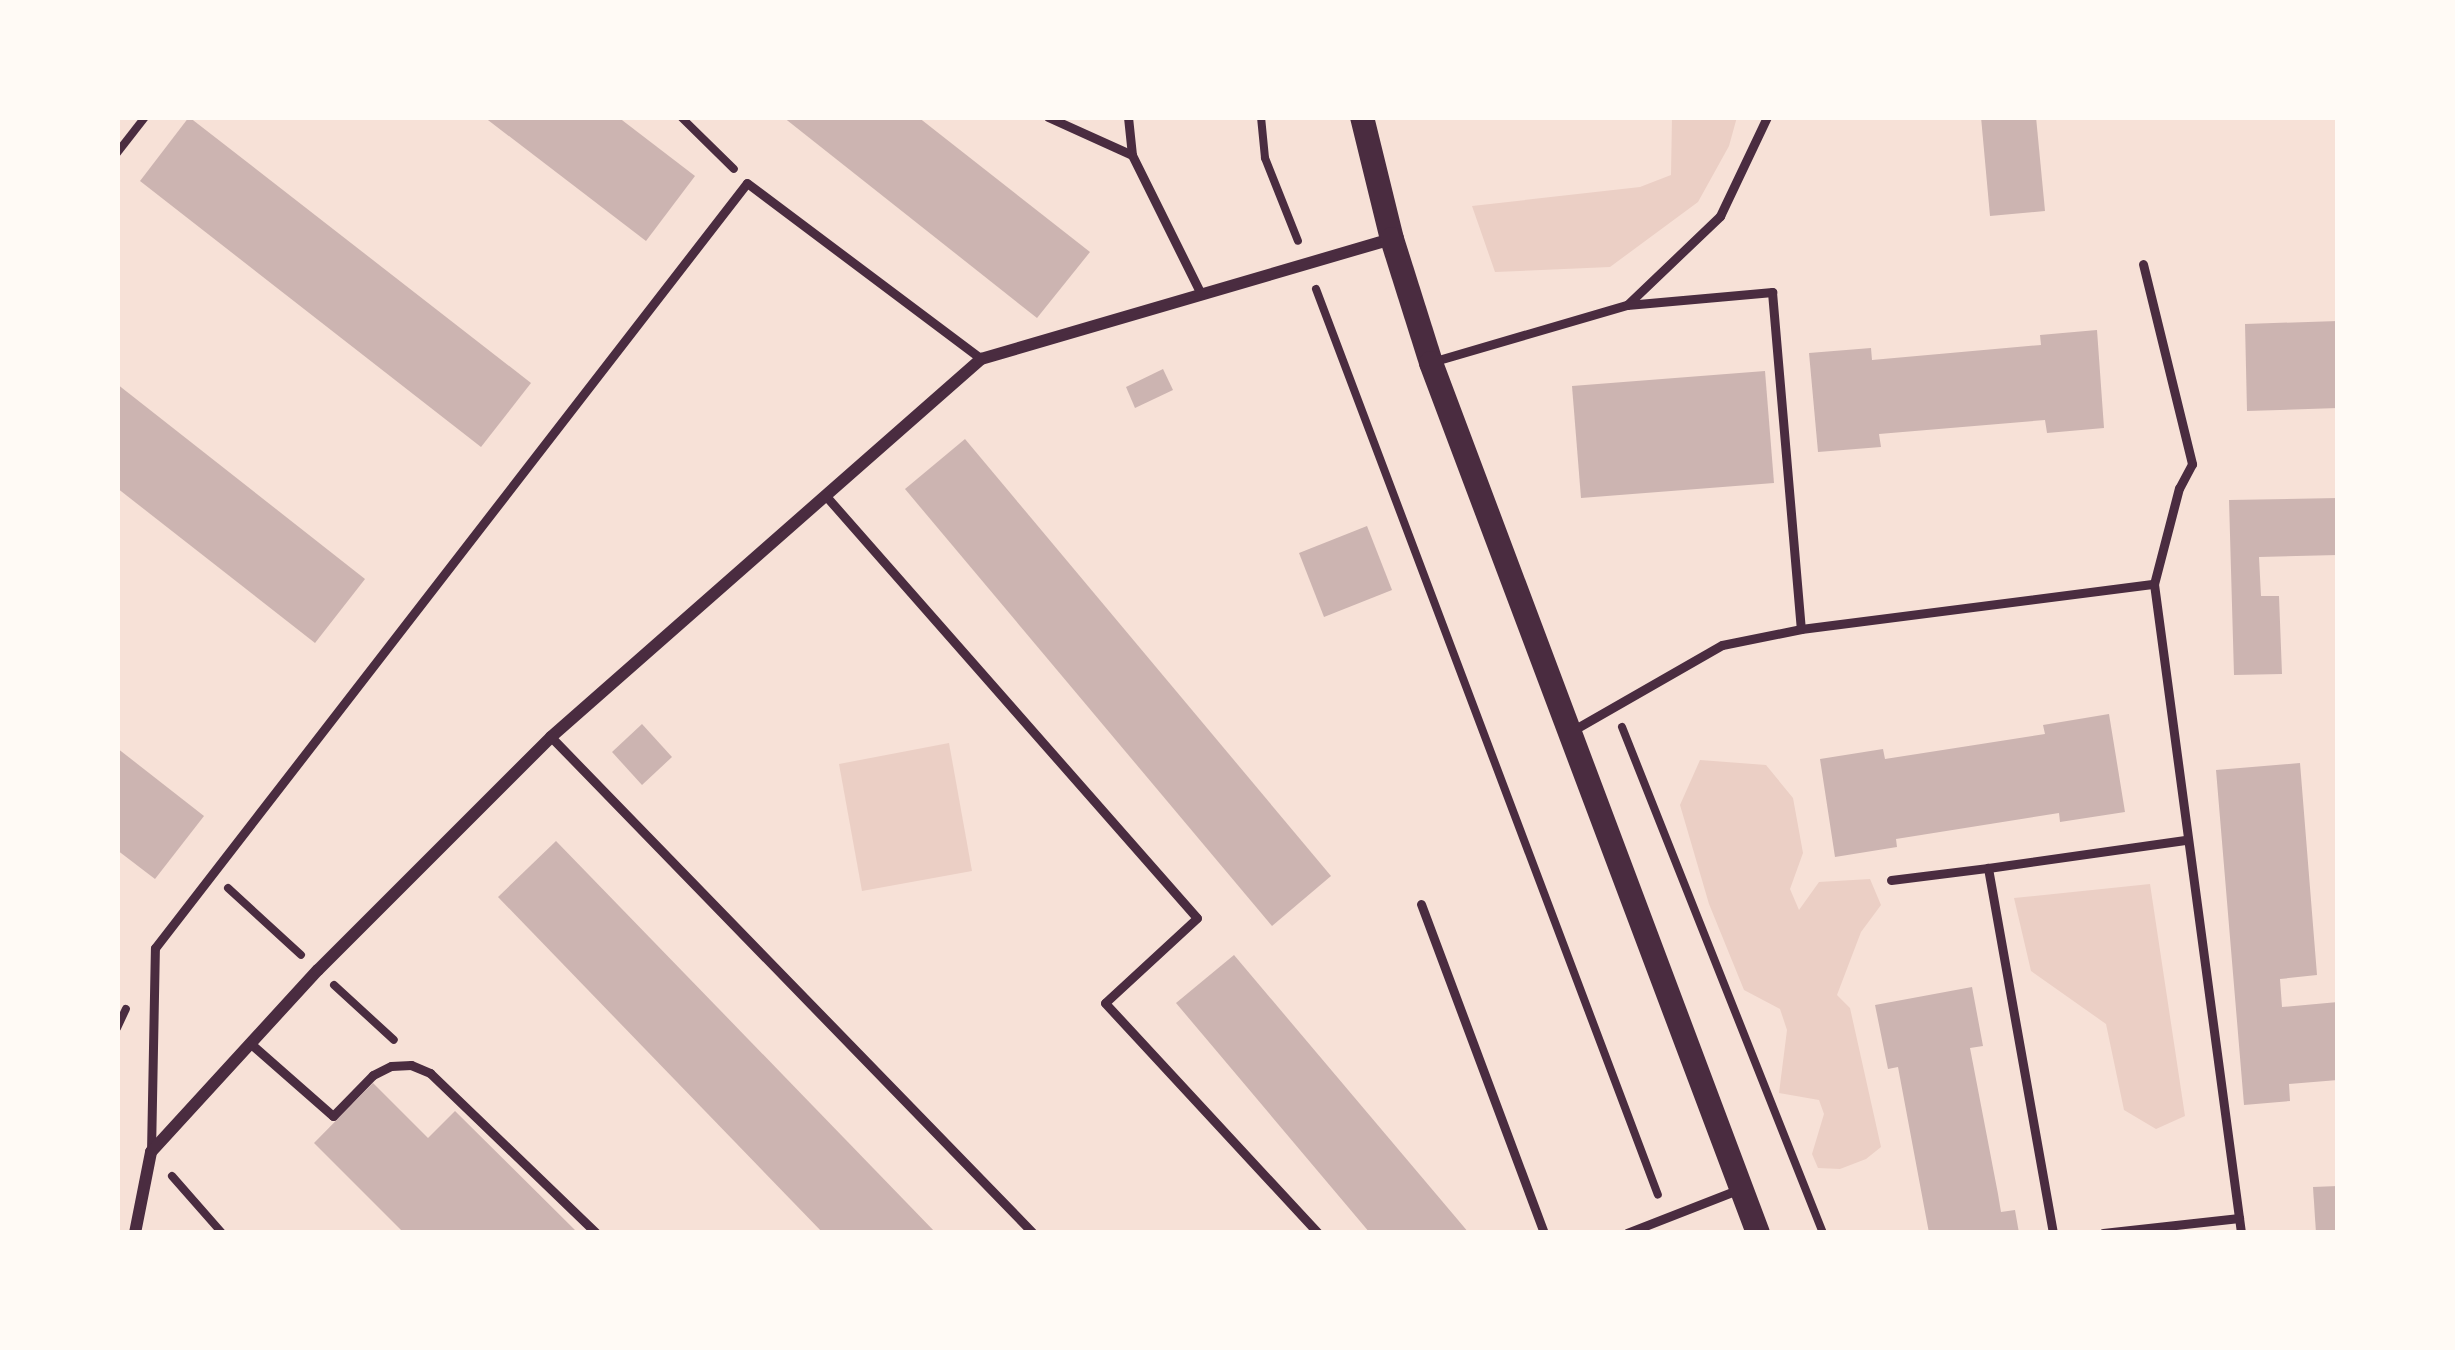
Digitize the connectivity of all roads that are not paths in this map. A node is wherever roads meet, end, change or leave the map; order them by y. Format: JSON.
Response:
{"nodes":[{"id":1,"x":1048,"y":117,"type":"edge"},
{"id":2,"x":1128,"y":117,"type":"edge"},
{"id":3,"x":1362,"y":117,"type":"edge"},
{"id":4,"x":1767,"y":117,"type":"edge"},
{"id":5,"x":1132,"y":155,"type":"junction"},
{"id":6,"x":1392,"y":239,"type":"junction"},
{"id":7,"x":2143,"y":264,"type":"dead end"},
{"id":8,"x":1200,"y":292,"type":"junction"},
{"id":9,"x":1627,"y":304,"type":"junction"},
{"id":10,"x":981,"y":359,"type":"junction"},
{"id":11,"x":1431,"y":362,"type":"junction"},
{"id":12,"x":825,"y":495,"type":"junction"},
{"id":13,"x":2154,"y":584,"type":"junction"},
{"id":14,"x":1801,"y":629,"type":"junction"},
{"id":15,"x":1570,"y":732,"type":"junction"},
{"id":16,"x":551,"y":737,"type":"junction"},
{"id":17,"x":2186,"y":840,"type":"junction"},
{"id":18,"x":1988,"y":868,"type":"junction"},
{"id":19,"x":1892,"y":880,"type":"dead end"},
{"id":20,"x":1421,"y":904,"type":"dead end"},
{"id":21,"x":251,"y":1044,"type":"junction"},
{"id":22,"x":151,"y":1152,"type":"junction"},
{"id":23,"x":1741,"y":1189,"type":"junction"},
{"id":24,"x":2239,"y":1218,"type":"junction"},
{"id":25,"x":135,"y":1233,"type":"edge"},
{"id":26,"x":596,"y":1233,"type":"edge"},
{"id":27,"x":1033,"y":1233,"type":"edge"},
{"id":28,"x":1318,"y":1233,"type":"edge"},
{"id":29,"x":1544,"y":1233,"type":"edge"},
{"id":30,"x":1628,"y":1233,"type":"edge"},
{"id":31,"x":1758,"y":1233,"type":"edge"},
{"id":32,"x":2054,"y":1233,"type":"edge"},
{"id":33,"x":2103,"y":1233,"type":"edge"},
{"id":34,"x":2242,"y":1233,"type":"edge"}],
"edges":[{"from":1,"to":5,"type":"lane"},
{"from":2,"to":5,"type":"lane"},
{"from":3,"to":6,"type":"main road"},
{"from":4,"to":9,"type":"lane"},
{"from":5,"to":8,"type":"lane"},
{"from":6,"to":8,"type":"street"},
{"from":6,"to":11,"type":"main road"},
{"from":7,"to":13,"type":"lane"},
{"from":8,"to":10,"type":"street"},
{"from":9,"to":11,"type":"lane"},
{"from":9,"to":14,"type":"lane"},
{"from":10,"to":12,"type":"street"},
{"from":10,"to":22,"type":"lane"},
{"from":11,"to":15,"type":"main road"},
{"from":12,"to":16,"type":"street"},
{"from":12,"to":28,"type":"lane"},
{"from":13,"to":14,"type":"lane"},
{"from":13,"to":17,"type":"lane"},
{"from":14,"to":15,"type":"lane"},
{"from":15,"to":23,"type":"main road"},
{"from":16,"to":21,"type":"street"},
{"from":16,"to":27,"type":"lane"},
{"from":17,"to":18,"type":"lane"},
{"from":17,"to":24,"type":"lane"},
{"from":18,"to":19,"type":"lane"},
{"from":18,"to":32,"type":"lane"},
{"from":20,"to":29,"type":"lane"},
{"from":21,"to":22,"type":"street"},
{"from":21,"to":26,"type":"lane"},
{"from":22,"to":25,"type":"street"},
{"from":23,"to":30,"type":"lane"},
{"from":23,"to":31,"type":"main road"},
{"from":24,"to":33,"type":"lane"},
{"from":24,"to":34,"type":"lane"}]}
